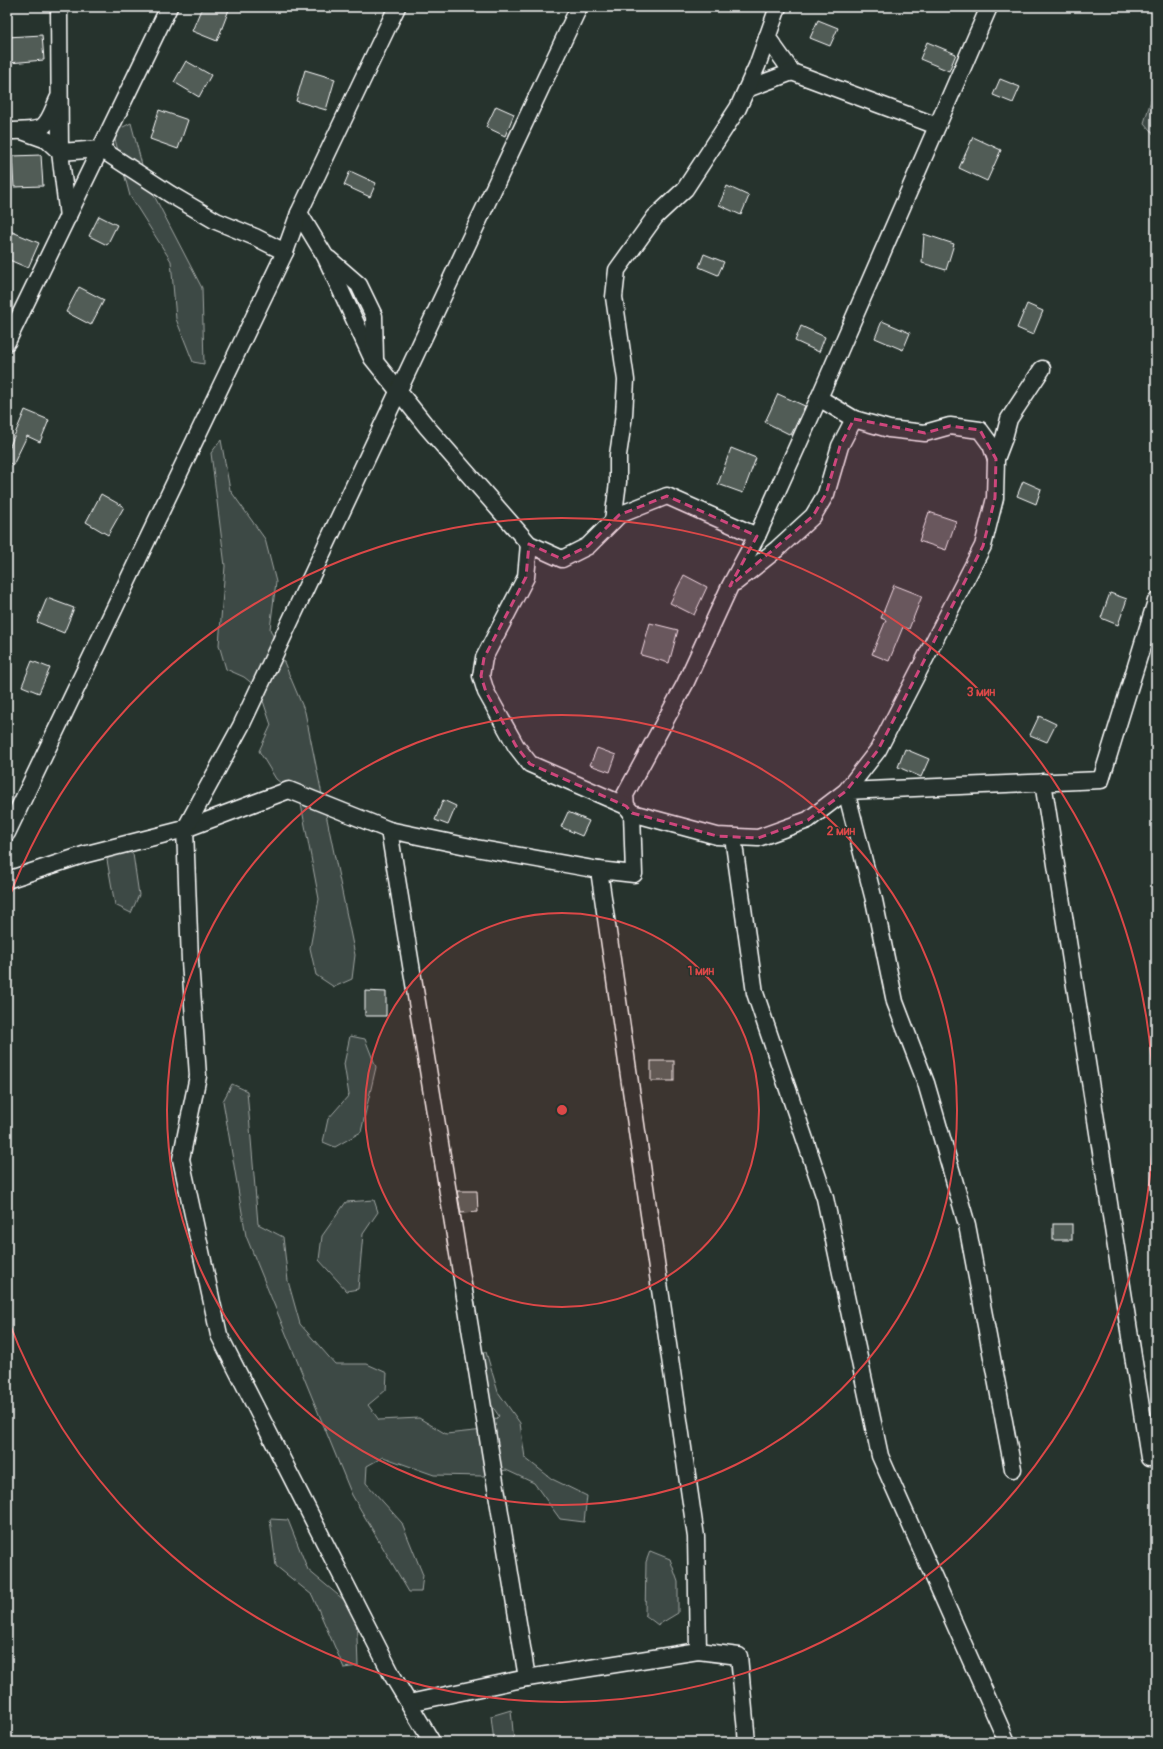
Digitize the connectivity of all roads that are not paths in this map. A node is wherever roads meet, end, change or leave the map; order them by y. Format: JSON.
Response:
{"nodes":[{"id":1,"x":59,"y":7,"type":"edge"},
{"id":2,"x":169,"y":7,"type":"edge"},
{"id":3,"x":397,"y":7,"type":"edge"},
{"id":4,"x":579,"y":7,"type":"edge"},
{"id":5,"x":778,"y":7,"type":"edge"},
{"id":6,"x":989,"y":7,"type":"edge"},
{"id":7,"x":767,"y":37,"type":"junction"},
{"id":8,"x":792,"y":72,"type":"junction"},
{"id":9,"x":746,"y":89,"type":"junction"},
{"id":10,"x":60,"y":96,"type":"junction"},
{"id":11,"x":937,"y":126,"type":"junction"},
{"id":12,"x":15,"y":131,"type":"edge"},
{"id":13,"x":102,"y":149,"type":"junction"},
{"id":14,"x":60,"y":152,"type":"junction"},
{"id":15,"x":299,"y":213,"type":"junction"},
{"id":16,"x":68,"y":217,"type":"junction"},
{"id":17,"x":285,"y":252,"type":"junction"},
{"id":18,"x":7,"y":342,"type":"edge"},
{"id":19,"x":1042,"y":369,"type":"dead end"},
{"id":20,"x":398,"y":391,"type":"junction"},
{"id":21,"x":819,"y":398,"type":"junction"},
{"id":22,"x":854,"y":419,"type":"junction"},
{"id":23,"x":1009,"y":419,"type":"junction"},
{"id":24,"x":980,"y":430,"type":"junction"},
{"id":25,"x":996,"y":459,"type":"junction"},
{"id":26,"x":766,"y":517,"type":"junction"},
{"id":27,"x":613,"y":521,"type":"junction"},
{"id":28,"x":757,"y":536,"type":"junction"},
{"id":29,"x":529,"y":544,"type":"junction"},
{"id":30,"x":770,"y":554,"type":"junction"},
{"id":31,"x":730,"y":586,"type":"junction"},
{"id":32,"x":1156,"y":601,"type":"edge"},
{"id":33,"x":1043,"y":782,"type":"junction"},
{"id":34,"x":846,"y":790,"type":"junction"},
{"id":35,"x":629,"y":810,"type":"junction"},
{"id":36,"x":186,"y":829,"type":"junction"},
{"id":37,"x":389,"y":830,"type":"junction"},
{"id":38,"x":7,"y":833,"type":"edge"},
{"id":39,"x":733,"y":837,"type":"junction"},
{"id":40,"x":599,"y":870,"type":"junction"},
{"id":41,"x":7,"y":880,"type":"edge"},
{"id":42,"x":1149,"y":1458,"type":"dead end"},
{"id":43,"x":1013,"y":1469,"type":"dead end"},
{"id":44,"x":698,"y":1652,"type":"junction"},
{"id":45,"x":527,"y":1678,"type":"junction"},
{"id":46,"x":409,"y":1703,"type":"junction"},
{"id":47,"x":432,"y":1742,"type":"edge"},
{"id":48,"x":747,"y":1742,"type":"edge"},
{"id":49,"x":1007,"y":1742,"type":"edge"}],
"edges":[{"from":1,"to":10,"type":"street"},
{"from":2,"to":13,"type":"street"},
{"from":3,"to":15,"type":"street"},
{"from":4,"to":20,"type":"street"},
{"from":5,"to":7,"type":"street"},
{"from":6,"to":11,"type":"street"},
{"from":7,"to":8,"type":"street"},
{"from":7,"to":9,"type":"street"},
{"from":8,"to":9,"type":"street"},
{"from":8,"to":11,"type":"street"},
{"from":9,"to":27,"type":"street"},
{"from":10,"to":12,"type":"street"},
{"from":10,"to":14,"type":"street"},
{"from":11,"to":21,"type":"street"},
{"from":12,"to":14,"type":"street"},
{"from":13,"to":14,"type":"street"},
{"from":13,"to":16,"type":"street"},
{"from":13,"to":17,"type":"street"},
{"from":14,"to":16,"type":"street"},
{"from":15,"to":17,"type":"street"},
{"from":15,"to":20,"type":"street"},
{"from":16,"to":18,"type":"street"},
{"from":17,"to":38,"type":"street"},
{"from":19,"to":23,"type":"street"},
{"from":20,"to":29,"type":"street"},
{"from":20,"to":36,"type":"street"},
{"from":21,"to":22,"type":"street"},
{"from":21,"to":26,"type":"street"},
{"from":22,"to":24,"type":"street"},
{"from":22,"to":30,"type":"street"},
{"from":23,"to":24,"type":"street"},
{"from":23,"to":25,"type":"street"},
{"from":24,"to":25,"type":"street"},
{"from":25,"to":34,"type":"street"},
{"from":26,"to":28,"type":"street"},
{"from":26,"to":30,"type":"street"},
{"from":27,"to":28,"type":"street"},
{"from":27,"to":29,"type":"street"},
{"from":28,"to":31,"type":"street"},
{"from":29,"to":35,"type":"street"},
{"from":30,"to":31,"type":"street"},
{"from":31,"to":35,"type":"street"},
{"from":32,"to":33,"type":"street"},
{"from":33,"to":34,"type":"street"},
{"from":33,"to":42,"type":"street"},
{"from":34,"to":39,"type":"street"},
{"from":34,"to":43,"type":"street"},
{"from":35,"to":39,"type":"street"},
{"from":35,"to":40,"type":"street"},
{"from":36,"to":37,"type":"street"},
{"from":36,"to":41,"type":"street"},
{"from":36,"to":46,"type":"street"},
{"from":37,"to":40,"type":"street"},
{"from":37,"to":45,"type":"street"},
{"from":39,"to":49,"type":"street"},
{"from":40,"to":44,"type":"street"},
{"from":44,"to":45,"type":"street"},
{"from":44,"to":48,"type":"street"},
{"from":45,"to":46,"type":"street"},
{"from":46,"to":47,"type":"street"}]}
